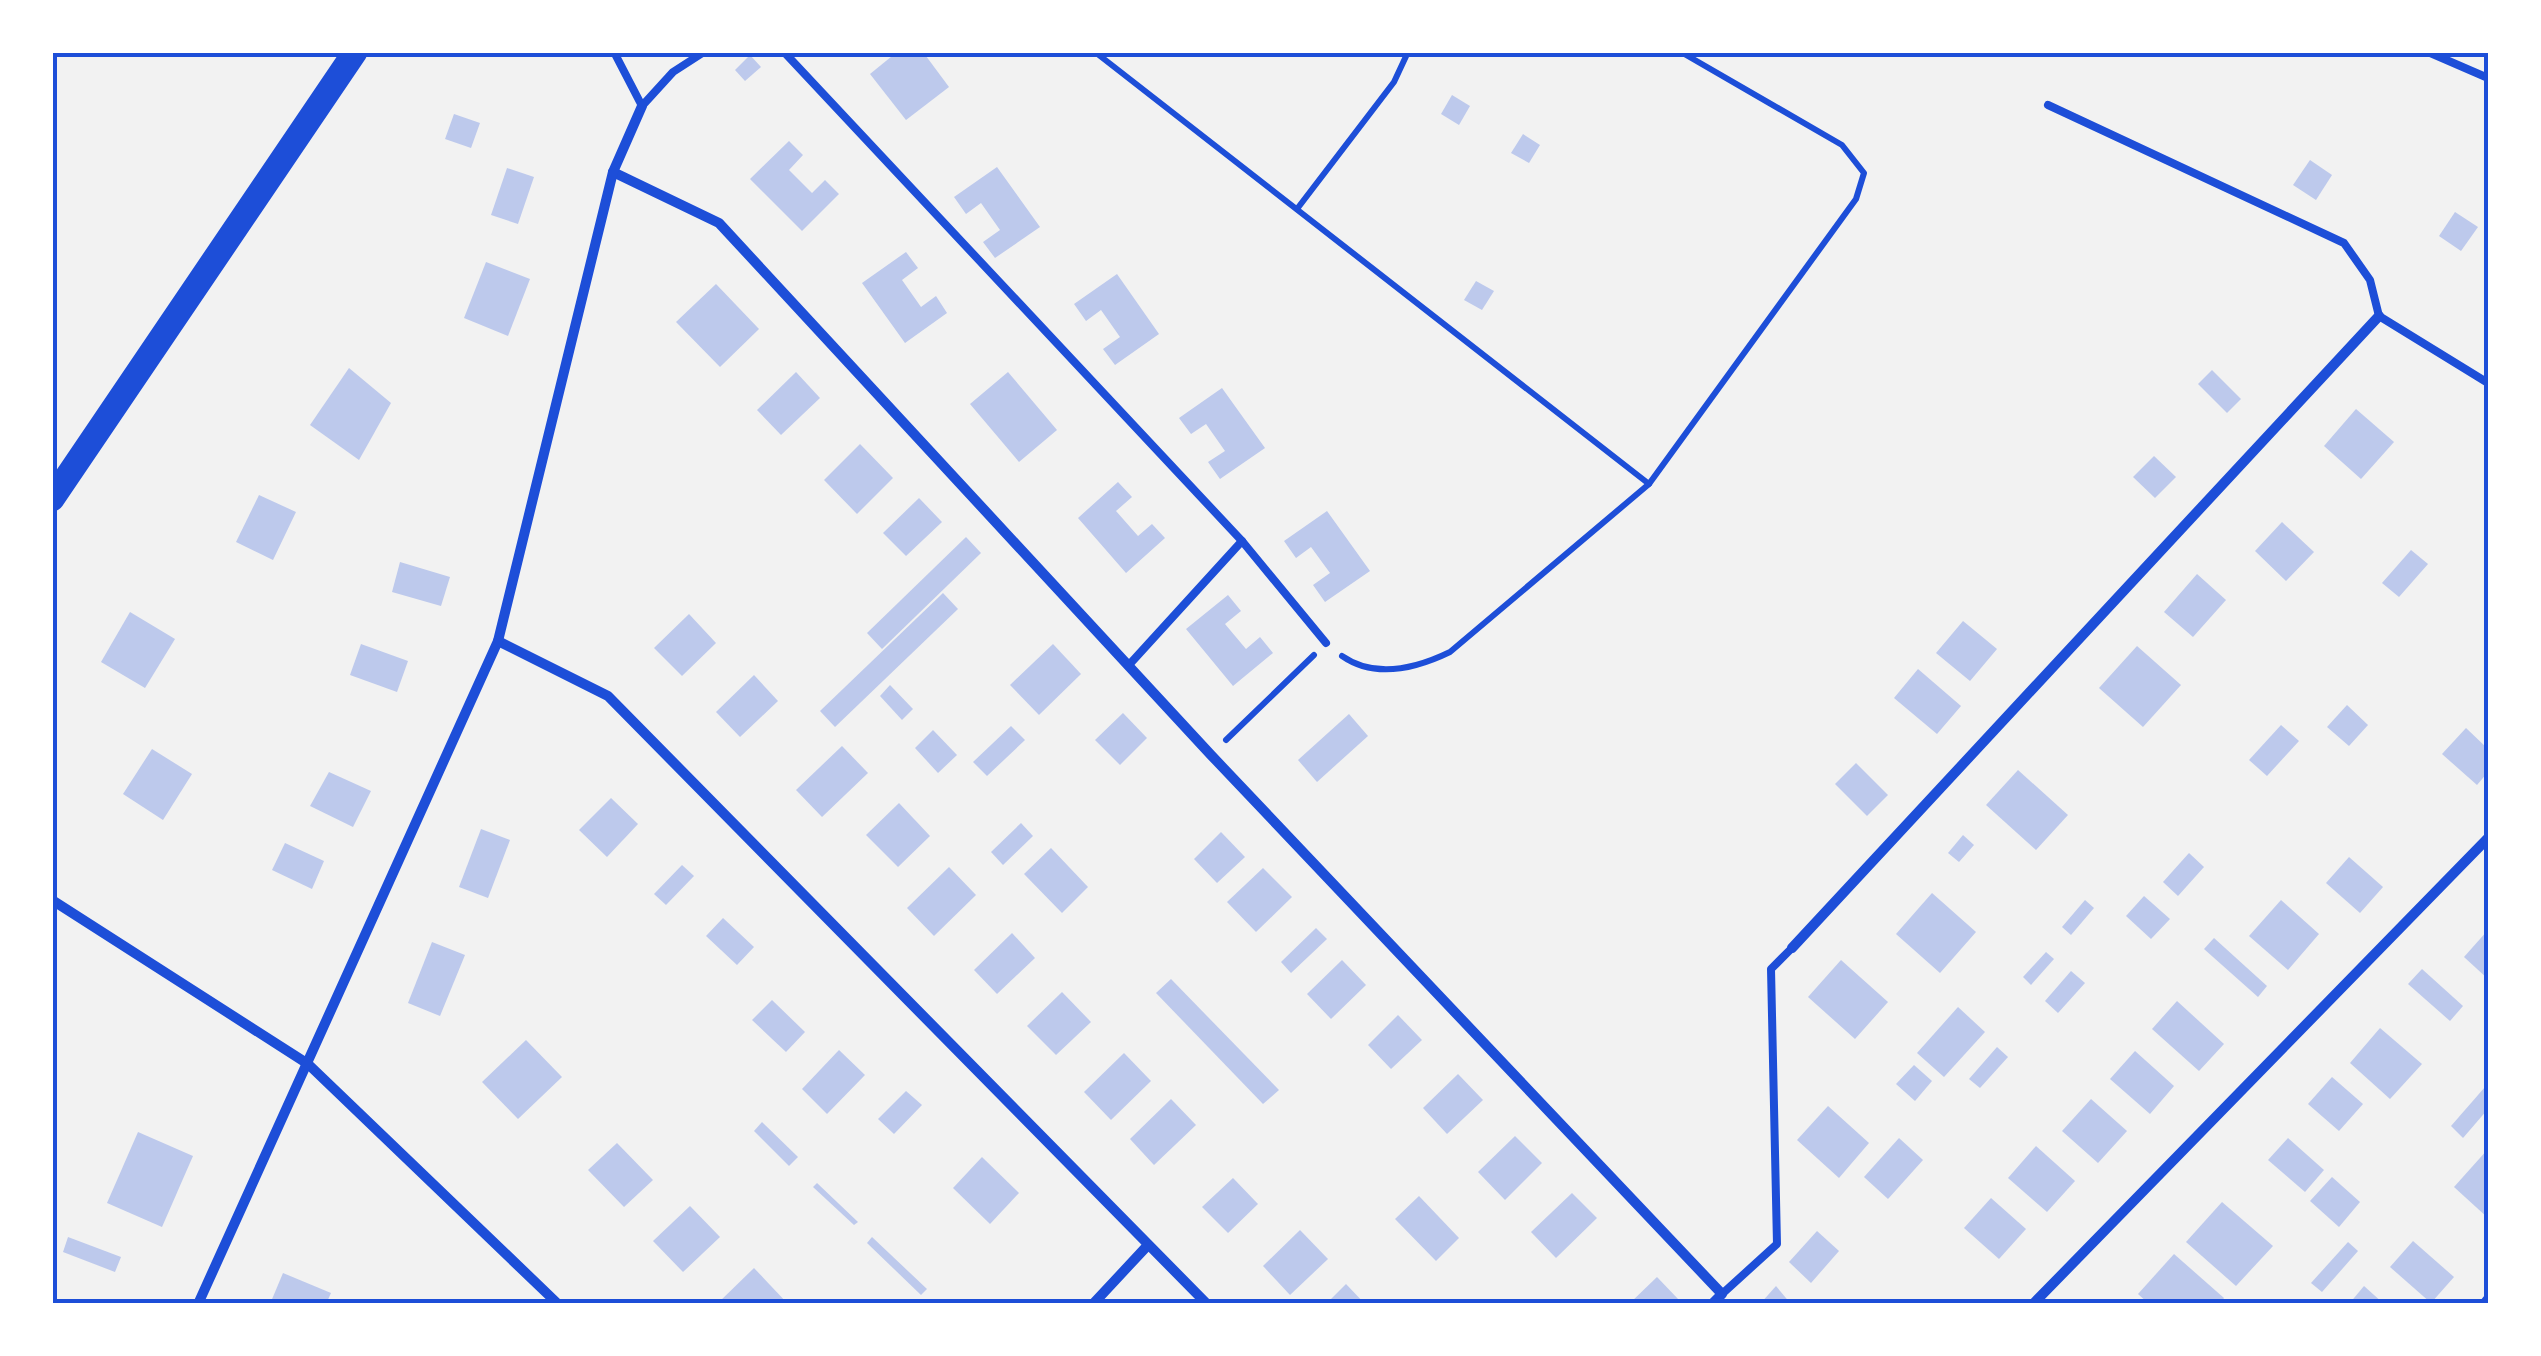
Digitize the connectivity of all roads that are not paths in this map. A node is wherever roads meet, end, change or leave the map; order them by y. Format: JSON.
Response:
{"nodes":[{"id":1,"x":355,"y":52,"type":"edge"},
{"id":2,"x":614,"y":52,"type":"edge"},
{"id":3,"x":704,"y":52,"type":"edge"},
{"id":4,"x":784,"y":52,"type":"edge"},
{"id":5,"x":2428,"y":52,"type":"edge"},
{"id":6,"x":2488,"y":78,"type":"edge"},
{"id":7,"x":642,"y":106,"type":"junction"},
{"id":8,"x":2048,"y":106,"type":"dead end"},
{"id":9,"x":613,"y":172,"type":"junction"},
{"id":10,"x":2379,"y":316,"type":"junction"},
{"id":11,"x":2488,"y":382,"type":"edge"},
{"id":12,"x":52,"y":499,"type":"edge"},
{"id":13,"x":1242,"y":541,"type":"junction"},
{"id":14,"x":498,"y":641,"type":"junction"},
{"id":15,"x":1326,"y":643,"type":"road end"},
{"id":16,"x":1128,"y":666,"type":"junction"},
{"id":17,"x":2488,"y":838,"type":"edge"},
{"id":18,"x":52,"y":900,"type":"edge"},
{"id":19,"x":1792,"y":948,"type":"joint"},
{"id":20,"x":308,"y":1064,"type":"junction"},
{"id":21,"x":1148,"y":1245,"type":"junction"},
{"id":22,"x":1722,"y":1294,"type":"junction"},
{"id":23,"x":198,"y":1304,"type":"edge"},
{"id":24,"x":558,"y":1304,"type":"edge"},
{"id":25,"x":1093,"y":1304,"type":"edge"},
{"id":26,"x":1207,"y":1304,"type":"edge"},
{"id":27,"x":1712,"y":1304,"type":"edge"},
{"id":28,"x":2033,"y":1304,"type":"edge"}],
"edges":[{"from":1,"to":12,"type":"highway"},
{"from":2,"to":7,"type":"lane"},
{"from":3,"to":7,"type":"lane"},
{"from":4,"to":13,"type":"lane"},
{"from":5,"to":6,"type":"lane"},
{"from":7,"to":9,"type":"street"},
{"from":8,"to":10,"type":"lane"},
{"from":9,"to":14,"type":"street"},
{"from":9,"to":16,"type":"street"},
{"from":10,"to":11,"type":"lane"},
{"from":10,"to":19,"type":"street"},
{"from":13,"to":15,"type":"lane"},
{"from":13,"to":16,"type":"lane"},
{"from":14,"to":20,"type":"street"},
{"from":14,"to":21,"type":"street"},
{"from":16,"to":22,"type":"street"},
{"from":17,"to":28,"type":"street"},
{"from":18,"to":20,"type":"street"},
{"from":19,"to":22,"type":"lane"},
{"from":20,"to":23,"type":"street"},
{"from":20,"to":24,"type":"street"},
{"from":21,"to":25,"type":"street"},
{"from":21,"to":26,"type":"street"},
{"from":22,"to":27,"type":"street"}]}
